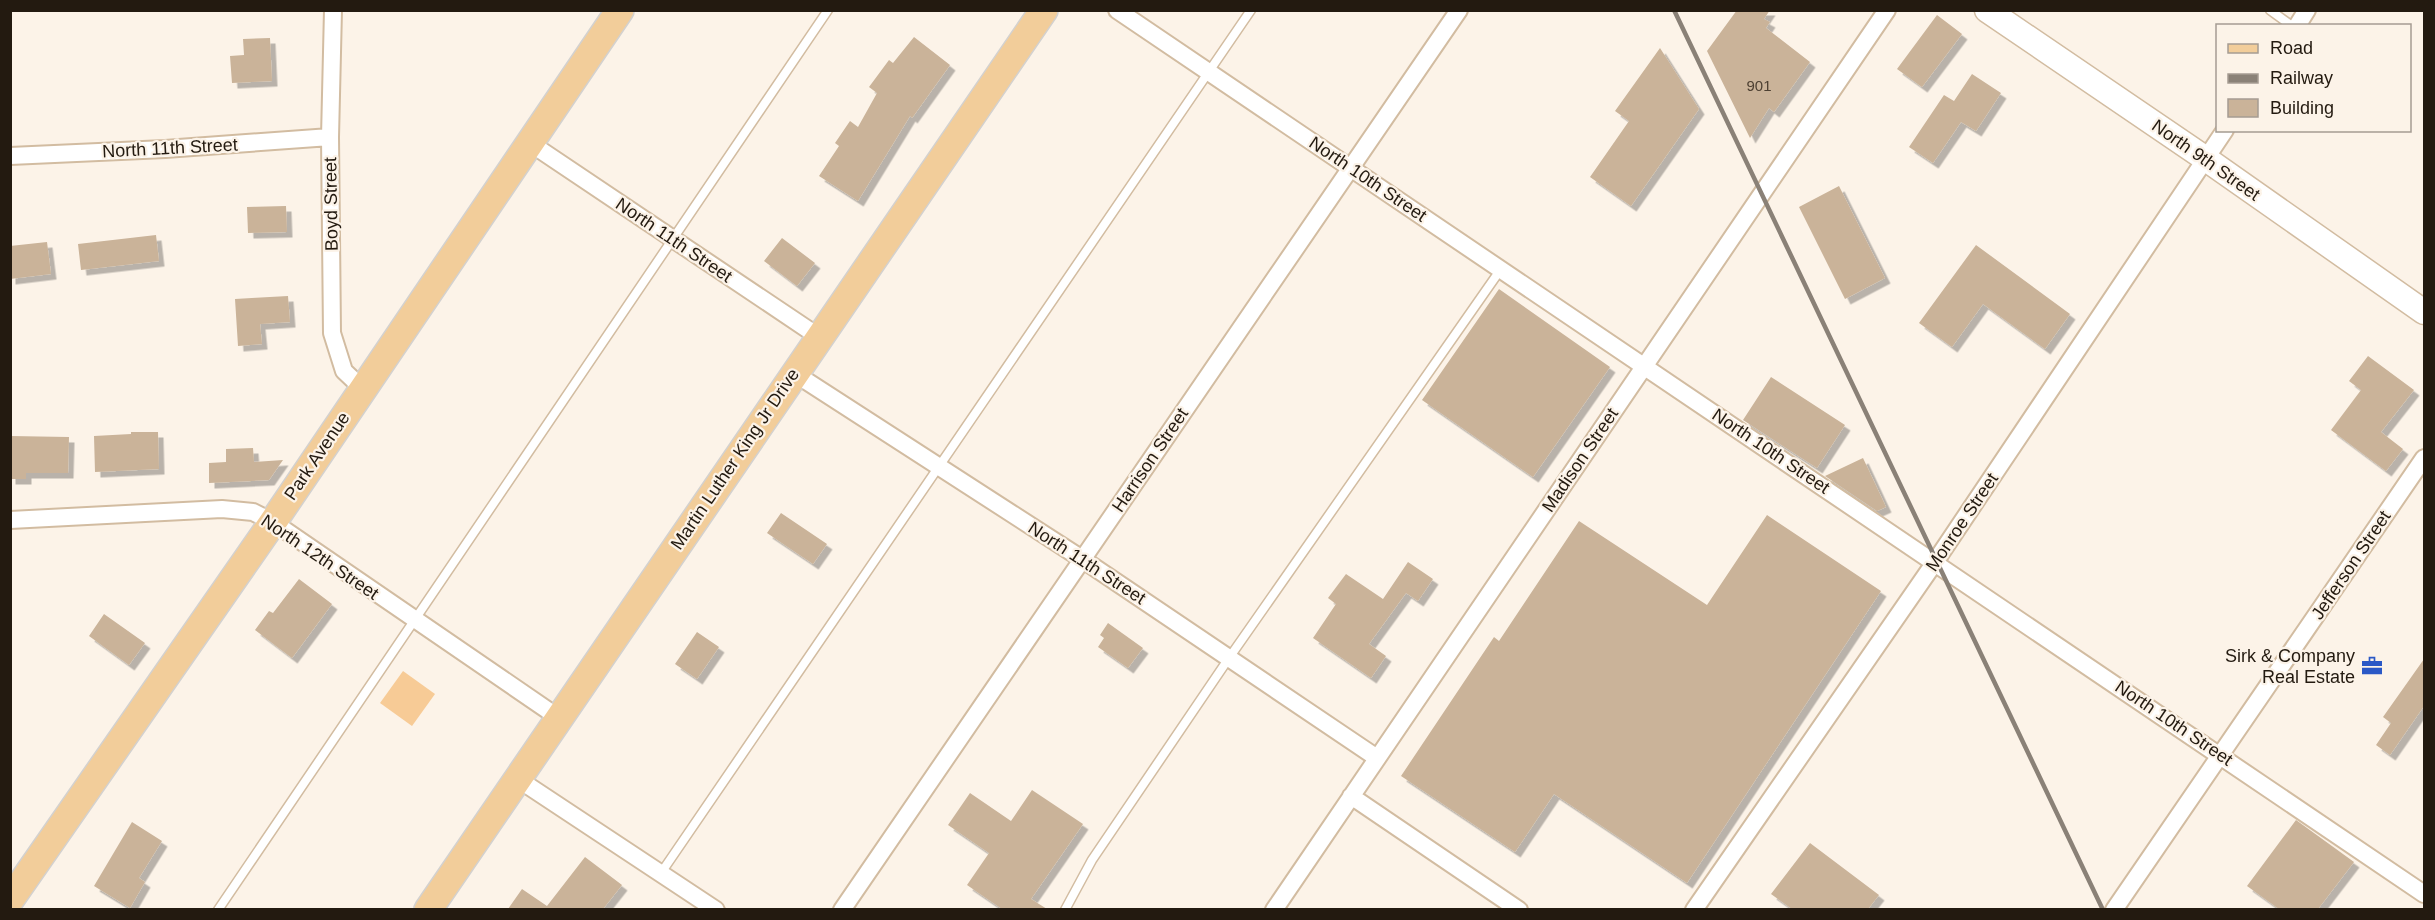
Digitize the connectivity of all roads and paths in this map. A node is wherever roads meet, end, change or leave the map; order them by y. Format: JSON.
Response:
{"nodes":[{"id":1,"x":333,"y":10,"type":"edge"},
{"id":2,"x":620,"y":10,"type":"edge"},
{"id":3,"x":828,"y":10,"type":"edge"},
{"id":4,"x":1044,"y":10,"type":"edge"},
{"id":5,"x":1117,"y":10,"type":"edge"},
{"id":6,"x":1251,"y":10,"type":"edge"},
{"id":7,"x":1459,"y":10,"type":"edge"},
{"id":8,"x":1887,"y":10,"type":"edge"},
{"id":9,"x":1987,"y":10,"type":"edge"},
{"id":10,"x":2270,"y":10,"type":"edge"},
{"id":11,"x":2307,"y":10,"type":"edge"},
{"id":12,"x":2289,"y":24,"type":"edge"},
{"id":13,"x":2298,"y":24,"type":"edge"},
{"id":14,"x":1210,"y":73,"type":"junction"},
{"id":15,"x":2224,"y":132,"type":"edge"},
{"id":16,"x":330,"y":137,"type":"junction"},
{"id":17,"x":530,"y":143,"type":"junction"},
{"id":18,"x":10,"y":156,"type":"edge"},
{"id":19,"x":2206,"y":159,"type":"junction"},
{"id":20,"x":1350,"y":167,"type":"junction"},
{"id":21,"x":673,"y":240,"type":"junction"},
{"id":22,"x":1500,"y":269,"type":"junction"},
{"id":23,"x":2424,"y":312,"type":"edge"},
{"id":24,"x":819,"y":337,"type":"junction"},
{"id":25,"x":1644,"y":366,"type":"junction"},
{"id":26,"x":794,"y":373,"type":"junction"},
{"id":27,"x":362,"y":388,"type":"junction"},
{"id":28,"x":2424,"y":458,"type":"edge"},
{"id":29,"x":940,"y":467,"type":"junction"},
{"id":30,"x":10,"y":520,"type":"edge"},
{"id":31,"x":273,"y":522,"type":"junction"},
{"id":32,"x":1082,"y":559,"type":"junction"},
{"id":33,"x":1935,"y":562,"type":"junction"},
{"id":34,"x":416,"y":621,"type":"junction"},
{"id":35,"x":1229,"y":658,"type":"junction"},
{"id":36,"x":559,"y":718,"type":"junction"},
{"id":37,"x":2222,"y":755,"type":"junction"},
{"id":38,"x":1377,"y":758,"type":"junction"},
{"id":39,"x":518,"y":779,"type":"junction"},
{"id":40,"x":1351,"y":796,"type":"junction"},
{"id":41,"x":661,"y":873,"type":"junction"},
{"id":42,"x":2424,"y":894,"type":"edge"},
{"id":43,"x":10,"y":900,"type":"edge"},
{"id":44,"x":218,"y":909,"type":"edge"},
{"id":45,"x":428,"y":909,"type":"edge"},
{"id":46,"x":716,"y":909,"type":"edge"},
{"id":47,"x":842,"y":909,"type":"edge"},
{"id":48,"x":1065,"y":909,"type":"edge"},
{"id":49,"x":1274,"y":909,"type":"edge"},
{"id":50,"x":1519,"y":909,"type":"edge"},
{"id":51,"x":1694,"y":909,"type":"edge"},
{"id":52,"x":2114,"y":909,"type":"edge"}],
"edges":[{"from":1,"to":16,"type":"street","name":"Boyd Street"},
{"from":2,"to":17,"type":"main road","name":"Park Avenue"},
{"from":3,"to":21,"type":"lane"},
{"from":4,"to":24,"type":"main road","name":"Martin Luther King Jr Drive"},
{"from":5,"to":14,"type":"street","name":"North 10th Street"},
{"from":6,"to":14,"type":"lane"},
{"from":7,"to":20,"type":"street","name":"Harrison Street"},
{"from":8,"to":25,"type":"street","name":"Madison Street"},
{"from":9,"to":19,"type":"street","name":"North 9th Street"},
{"from":10,"to":12,"type":"lane"},
{"from":11,"to":13,"type":"street"},
{"from":14,"to":20,"type":"street","name":"North 10th Street"},
{"from":14,"to":29,"type":"lane"},
{"from":15,"to":19,"type":"street","name":"Monroe Street"},
{"from":16,"to":18,"type":"street","name":"North 11th Street"},
{"from":16,"to":27,"type":"street","name":"Boyd Street"},
{"from":17,"to":21,"type":"street","name":"North 11th Street"},
{"from":17,"to":27,"type":"main road","name":"Park Avenue"},
{"from":19,"to":23,"type":"street","name":"North 9th Street"},
{"from":19,"to":33,"type":"street","name":"Monroe Street"},
{"from":20,"to":22,"type":"street","name":"North 10th Street"},
{"from":20,"to":32,"type":"street","name":"Harrison Street"},
{"from":21,"to":24,"type":"street","name":"North 11th Street"},
{"from":21,"to":34,"type":"lane"},
{"from":22,"to":25,"type":"street","name":"North 10th Street"},
{"from":22,"to":35,"type":"lane"},
{"from":24,"to":26,"type":"main road","name":"Martin Luther King Jr Drive"},
{"from":25,"to":33,"type":"street","name":"North 10th Street"},
{"from":25,"to":38,"type":"street","name":"Madison Street"},
{"from":26,"to":29,"type":"street","name":"North 11th Street"},
{"from":26,"to":36,"type":"main road","name":"Martin Luther King Jr Drive"},
{"from":27,"to":31,"type":"main road","name":"Park Avenue"},
{"from":28,"to":37,"type":"street","name":"Jefferson Street"},
{"from":29,"to":32,"type":"street","name":"North 11th Street"},
{"from":29,"to":41,"type":"lane"},
{"from":30,"to":31,"type":"street","name":"North 12th Street"},
{"from":31,"to":34,"type":"street","name":"North 12th Street"},
{"from":31,"to":43,"type":"main road","name":"Park Avenue"},
{"from":32,"to":35,"type":"street","name":"North 11th Street"},
{"from":32,"to":47,"type":"street","name":"Harrison Street"},
{"from":33,"to":37,"type":"street","name":"North 10th Street"},
{"from":33,"to":51,"type":"street","name":"Monroe Street"},
{"from":34,"to":36,"type":"street","name":"North 12th Street"},
{"from":34,"to":44,"type":"lane"},
{"from":35,"to":38,"type":"street","name":"North 11th Street"},
{"from":35,"to":48,"type":"lane"},
{"from":36,"to":39,"type":"main road","name":"Martin Luther King Jr Drive"},
{"from":37,"to":42,"type":"street","name":"North 10th Street"},
{"from":37,"to":52,"type":"street","name":"Jefferson Street"},
{"from":38,"to":40,"type":"street","name":"Madison Street"},
{"from":39,"to":41,"type":"street"},
{"from":39,"to":45,"type":"main road","name":"Martin Luther King Jr Drive"},
{"from":40,"to":49,"type":"street","name":"Madison Street"},
{"from":40,"to":50,"type":"street"},
{"from":41,"to":46,"type":"street"}]}
